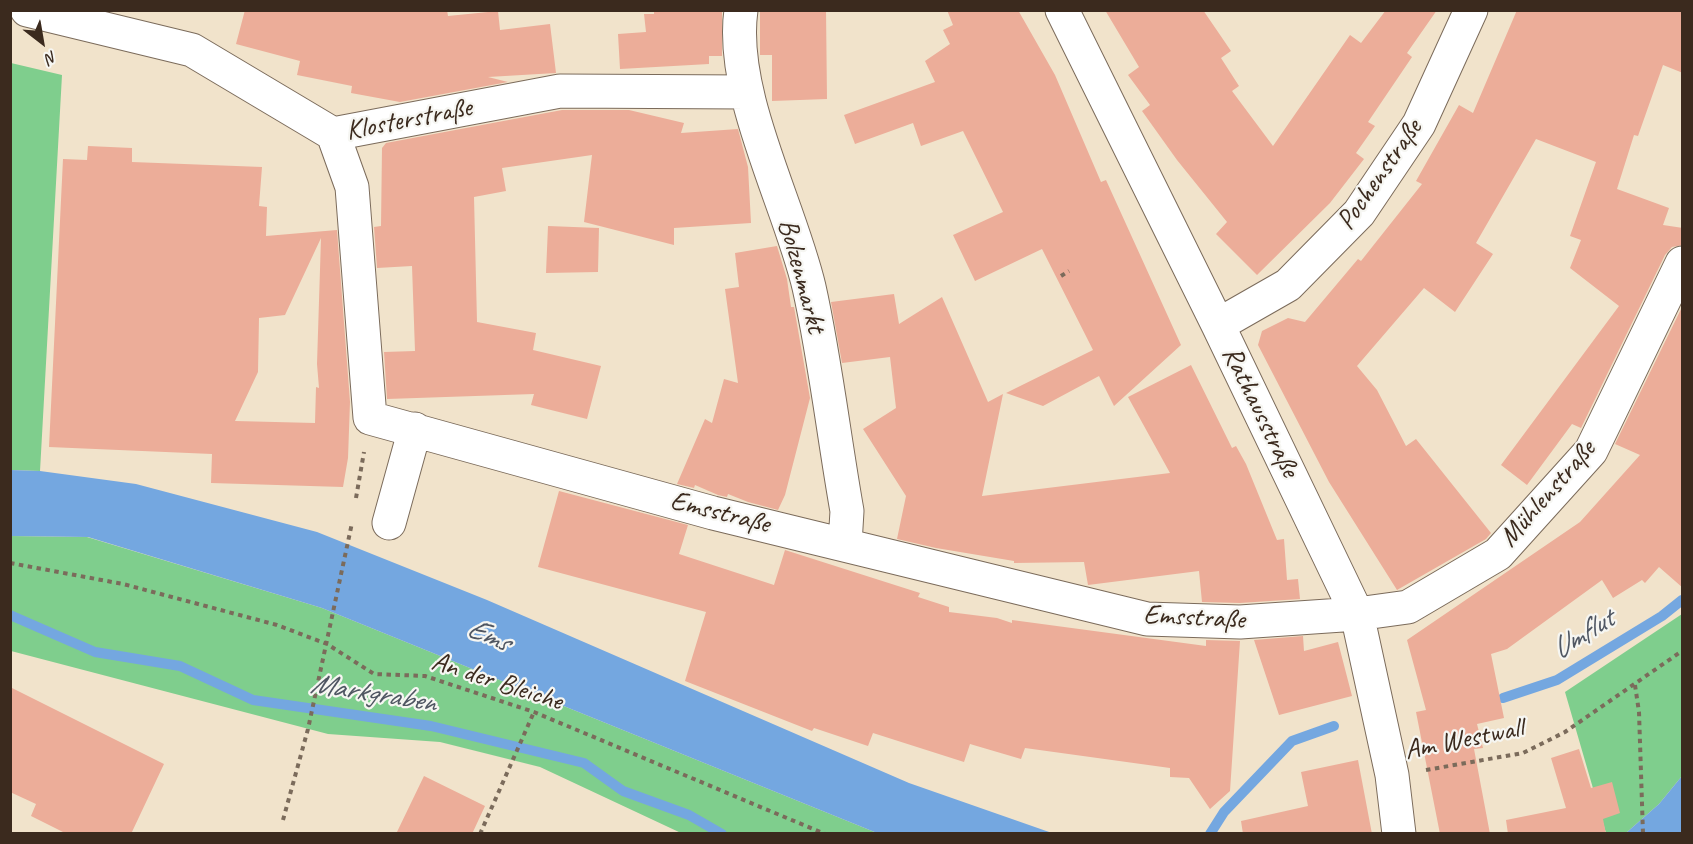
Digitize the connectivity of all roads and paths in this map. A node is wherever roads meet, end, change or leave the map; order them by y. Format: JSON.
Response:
{"nodes":[{"id":1,"x":27,"y":10,"type":"edge"},
{"id":2,"x":741,"y":10,"type":"edge"},
{"id":3,"x":1062,"y":10,"type":"edge"},
{"id":4,"x":1471,"y":10,"type":"edge"},
{"id":5,"x":747,"y":92,"type":"junction"},
{"id":6,"x":333,"y":134,"type":"junction"},
{"id":7,"x":1683,"y":263,"type":"edge"},
{"id":8,"x":1069,"y":271,"type":"dead end"},
{"id":9,"x":1061,"y":276,"type":"dead end"},
{"id":10,"x":1218,"y":325,"type":"junction"},
{"id":11,"x":370,"y":418,"type":"junction"},
{"id":12,"x":415,"y":429,"type":"junction"},
{"id":13,"x":355,"y":504,"type":"dead end"},
{"id":14,"x":353,"y":515,"type":"dead end"},
{"id":15,"x":389,"y":523,"type":"dead end"},
{"id":16,"x":845,"y":544,"type":"junction"},
{"id":17,"x":10,"y":563,"type":"edge"},
{"id":18,"x":1357,"y":614,"type":"junction"},
{"id":19,"x":327,"y":644,"type":"junction"},
{"id":20,"x":1683,"y":651,"type":"edge"},
{"id":21,"x":1635,"y":685,"type":"junction"},
{"id":22,"x":534,"y":712,"type":"junction"},
{"id":23,"x":1392,"y":775,"type":"junction"},
{"id":24,"x":283,"y":820,"type":"dead end"},
{"id":25,"x":480,"y":834,"type":"edge"},
{"id":26,"x":825,"y":834,"type":"edge"},
{"id":27,"x":1400,"y":834,"type":"edge"},
{"id":28,"x":1643,"y":834,"type":"edge"}],
"edges":[{"from":1,"to":6,"type":"street","name":"Klosterstraße"},
{"from":2,"to":5,"type":"street","name":"Bolzenmarkt"},
{"from":3,"to":10,"type":"street","name":"Rathausstraße"},
{"from":4,"to":10,"type":"street","name":"Pochenstraße"},
{"from":5,"to":6,"type":"street","name":"Klosterstraße"},
{"from":5,"to":16,"type":"street","name":"Bolzenmarkt"},
{"from":6,"to":11,"type":"street"},
{"from":7,"to":18,"type":"street","name":"Mühlenstraße"},
{"from":8,"to":9,"type":"path"},
{"from":10,"to":18,"type":"street","name":"Rathausstraße"},
{"from":11,"to":12,"type":"street","name":"Emsstraße"},
{"from":11,"to":13,"type":"path"},
{"from":12,"to":15,"type":"street"},
{"from":12,"to":16,"type":"street","name":"Emsstraße"},
{"from":14,"to":19,"type":"path"},
{"from":16,"to":18,"type":"street","name":"Emsstraße"},
{"from":17,"to":19,"type":"path","name":"An der Bleiche"},
{"from":18,"to":23,"type":"street","name":"Rathausstraße"},
{"from":19,"to":22,"type":"path","name":"An der Bleiche"},
{"from":19,"to":24,"type":"path"},
{"from":20,"to":21,"type":"path","name":"Am Westwall"},
{"from":21,"to":23,"type":"path","name":"Am Westwall"},
{"from":21,"to":28,"type":"path"},
{"from":22,"to":25,"type":"path"},
{"from":22,"to":26,"type":"path","name":"An der Bleiche"},
{"from":23,"to":27,"type":"street","name":"Rathausstraße"}]}
